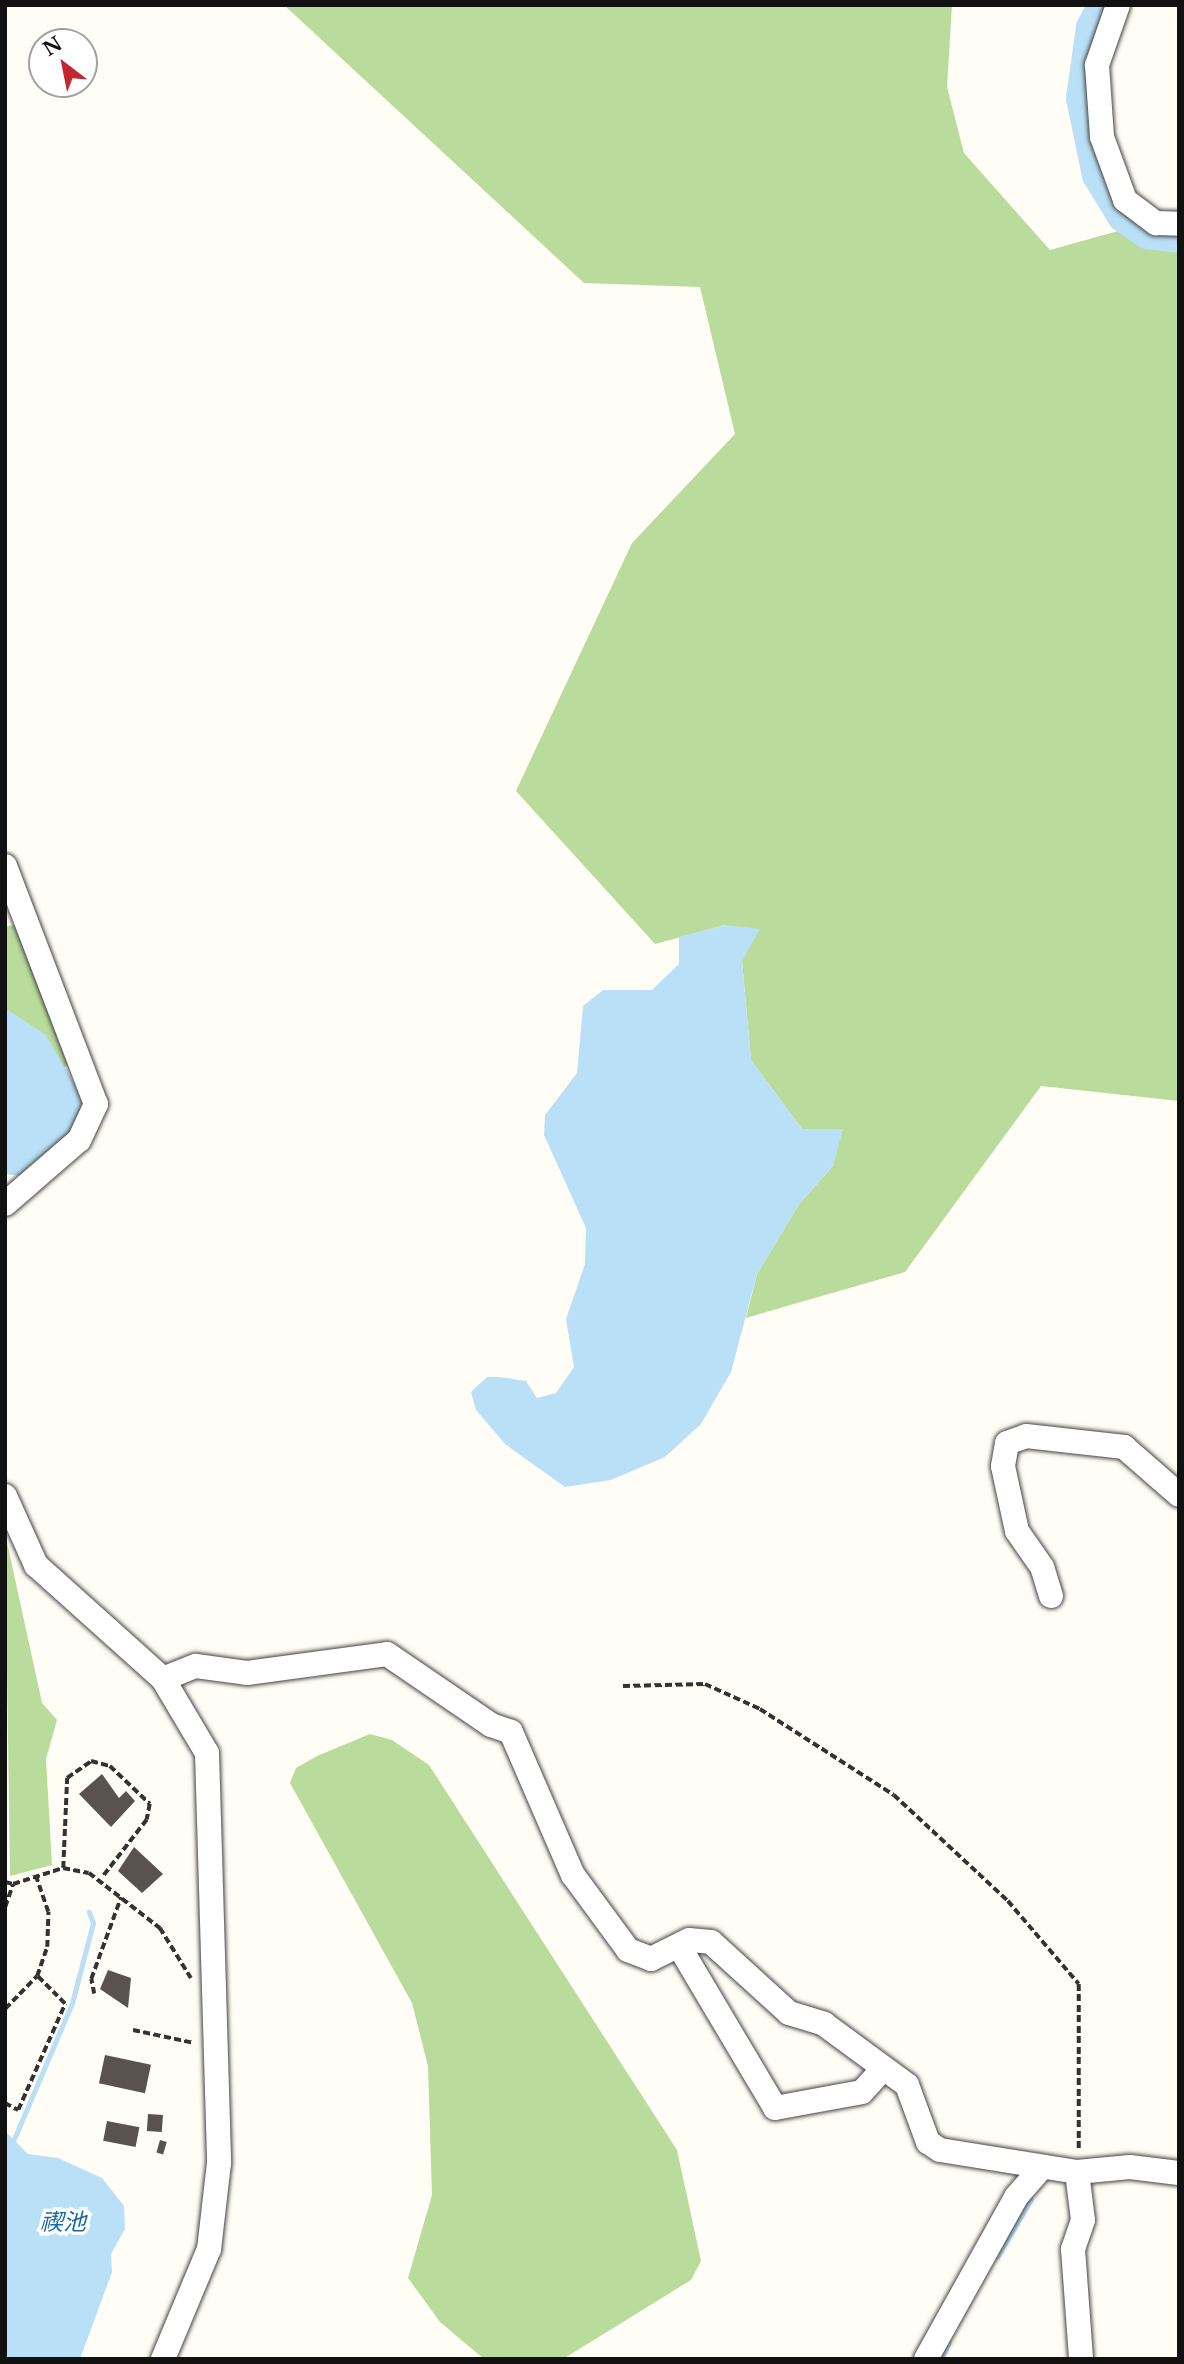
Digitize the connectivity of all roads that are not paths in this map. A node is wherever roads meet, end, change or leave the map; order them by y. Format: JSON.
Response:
{"nodes":[{"id":1,"x":1118,"y":5,"type":"edge"},
{"id":2,"x":1179,"y":224,"type":"edge"},
{"id":3,"x":5,"y":866,"type":"edge"},
{"id":4,"x":5,"y":1204,"type":"edge"},
{"id":5,"x":1179,"y":1495,"type":"edge"},
{"id":6,"x":5,"y":1496,"type":"edge"},
{"id":7,"x":1051,"y":1597,"type":"dead end"},
{"id":8,"x":163,"y":1679,"type":"junction"},
{"id":9,"x":679,"y":1946,"type":"junction"},
{"id":10,"x":881,"y":2071,"type":"junction"},
{"id":11,"x":1041,"y":2168,"type":"junction"},
{"id":12,"x":1077,"y":2172,"type":"junction"},
{"id":13,"x":1179,"y":2173,"type":"edge"},
{"id":14,"x":163,"y":2359,"type":"edge"},
{"id":15,"x":926,"y":2359,"type":"edge"},
{"id":16,"x":1081,"y":2359,"type":"edge"}],
"edges":[{"from":1,"to":2,"type":"street"},
{"from":3,"to":4,"type":"street"},
{"from":5,"to":7,"type":"street"},
{"from":6,"to":8,"type":"street"},
{"from":8,"to":9,"type":"street"},
{"from":8,"to":14,"type":"street"},
{"from":9,"to":10,"type":"street"},
{"from":9,"to":10,"type":"street"},
{"from":10,"to":11,"type":"street"},
{"from":11,"to":12,"type":"street"},
{"from":11,"to":15,"type":"street"},
{"from":12,"to":13,"type":"street"},
{"from":12,"to":16,"type":"street"}]}
